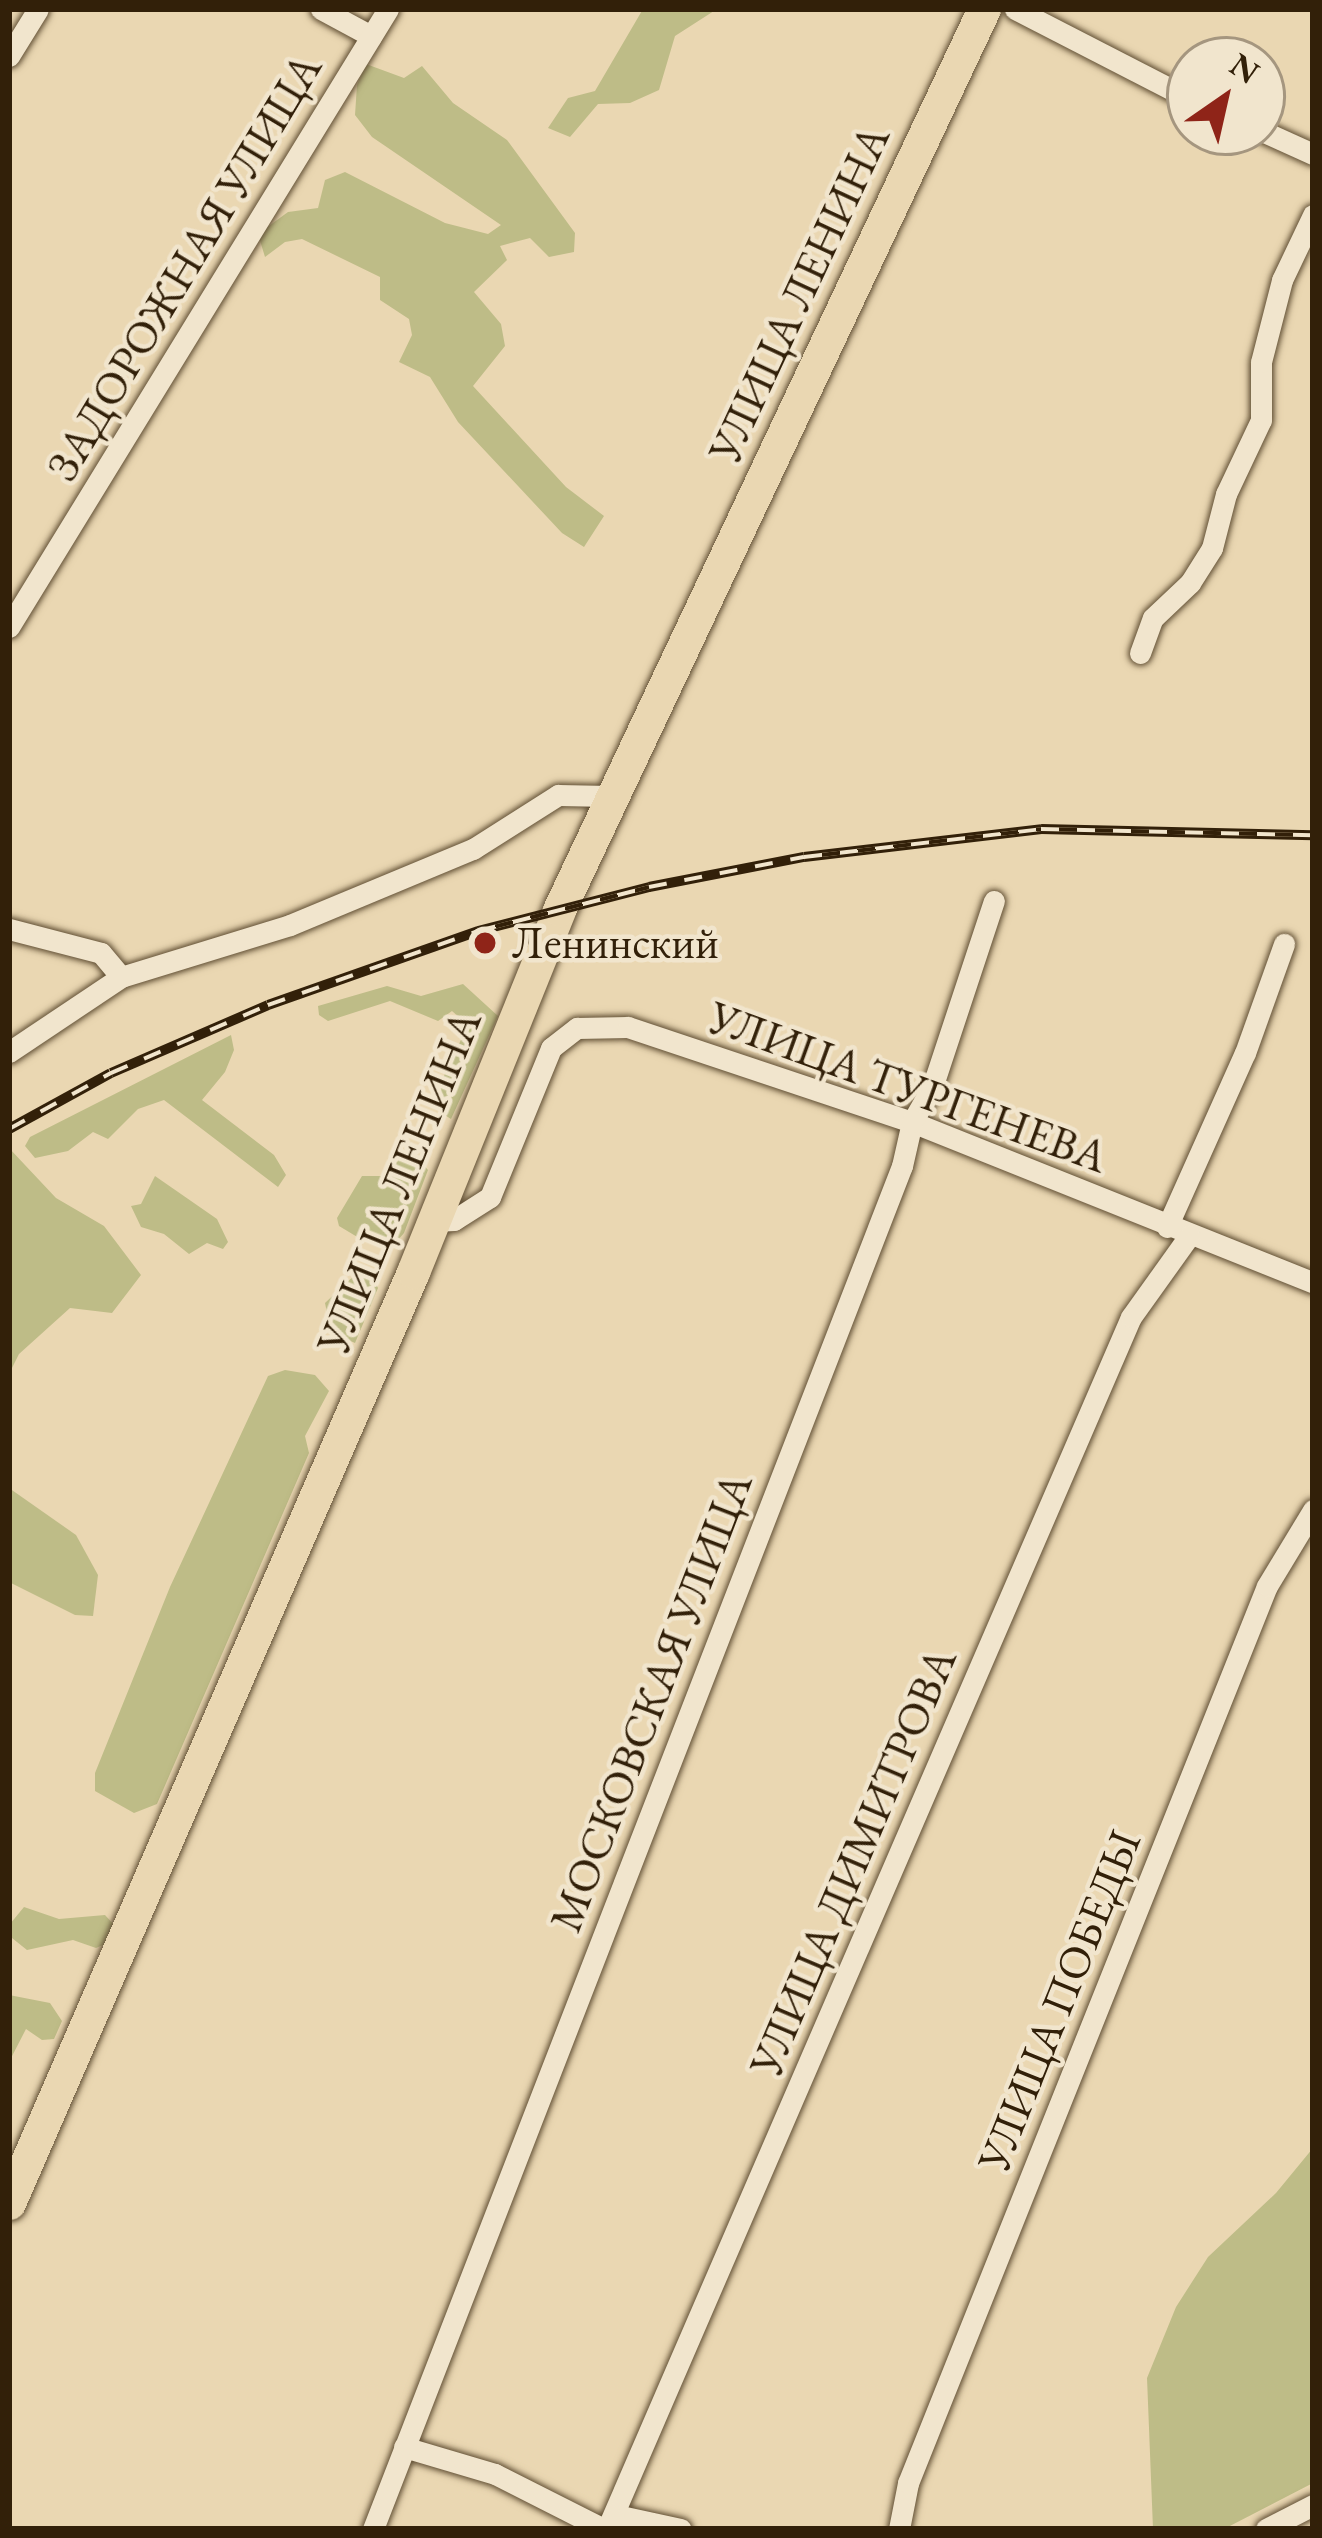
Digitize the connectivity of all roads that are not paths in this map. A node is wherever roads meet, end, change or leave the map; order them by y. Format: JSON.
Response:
{"nodes":[{"id":1,"x":38,"y":9,"type":"edge"},
{"id":2,"x":321,"y":9,"type":"edge"},
{"id":3,"x":388,"y":9,"type":"edge"},
{"id":4,"x":984,"y":9,"type":"edge"},
{"id":5,"x":1015,"y":9,"type":"edge"},
{"id":6,"x":371,"y":36,"type":"junction"},
{"id":7,"x":9,"y":56,"type":"edge"},
{"id":8,"x":1166,"y":87,"type":"edge"},
{"id":9,"x":1313,"y":215,"type":"edge"},
{"id":10,"x":9,"y":627,"type":"edge"},
{"id":11,"x":1140,"y":653,"type":"dead end"},
{"id":12,"x":610,"y":796,"type":"junction"},
{"id":13,"x":994,"y":901,"type":"dead end"},
{"id":14,"x":9,"y":929,"type":"edge"},
{"id":15,"x":1284,"y":944,"type":"dead end"},
{"id":16,"x":121,"y":977,"type":"junction"},
{"id":17,"x":9,"y":1052,"type":"edge"},
{"id":18,"x":913,"y":1122,"type":"junction"},
{"id":19,"x":435,"y":1221,"type":"junction"},
{"id":20,"x":1178,"y":1231,"type":"junction"},
{"id":21,"x":1313,"y":1282,"type":"edge"},
{"id":22,"x":1313,"y":1510,"type":"edge"},
{"id":23,"x":9,"y":2203,"type":"edge"},
{"id":24,"x":404,"y":2447,"type":"junction"},
{"id":25,"x":1313,"y":2505,"type":"edge"},
{"id":26,"x":609,"y":2524,"type":"edge"},
{"id":27,"x":373,"y":2529,"type":"edge"},
{"id":28,"x":681,"y":2529,"type":"edge"},
{"id":29,"x":898,"y":2529,"type":"edge"},
{"id":30,"x":1265,"y":2529,"type":"edge"}],
"edges":[{"from":1,"to":7,"type":"street"},
{"from":2,"to":6,"type":"street"},
{"from":3,"to":6,"type":"street","name":"ЗАДОРОЖНАЯ УЛИЦА"},
{"from":4,"to":12,"type":"main road","name":"УЛИЦА ЛЕНИНА"},
{"from":5,"to":8,"type":"street"},
{"from":6,"to":10,"type":"street","name":"ЗАДОРОЖНАЯ УЛИЦА"},
{"from":9,"to":11,"type":"street"},
{"from":12,"to":16,"type":"street"},
{"from":12,"to":19,"type":"main road","name":"УЛИЦА ЛЕНИНА"},
{"from":13,"to":18,"type":"street","name":"МОСКОВСКАЯ УЛИЦА"},
{"from":14,"to":16,"type":"street"},
{"from":15,"to":20,"type":"street","name":"УЛИЦА ДИМИТРОВА"},
{"from":16,"to":17,"type":"street"},
{"from":18,"to":19,"type":"street","name":"УЛИЦА ТУРГЕНЕВА"},
{"from":18,"to":20,"type":"street","name":"УЛИЦА ТУРГЕНЕВА"},
{"from":18,"to":24,"type":"street","name":"МОСКОВСКАЯ УЛИЦА"},
{"from":19,"to":23,"type":"main road","name":"УЛИЦА ЛЕНИНА"},
{"from":20,"to":21,"type":"street","name":"УЛИЦА ТУРГЕНЕВА"},
{"from":20,"to":26,"type":"street","name":"УЛИЦА ДИМИТРОВА"},
{"from":22,"to":29,"type":"street","name":"УЛИЦА ПОБЕДЫ"},
{"from":24,"to":26,"type":"street"},
{"from":24,"to":27,"type":"street","name":"МОСКОВСКАЯ УЛИЦА"},
{"from":25,"to":30,"type":"street"},
{"from":26,"to":28,"type":"street"}]}
